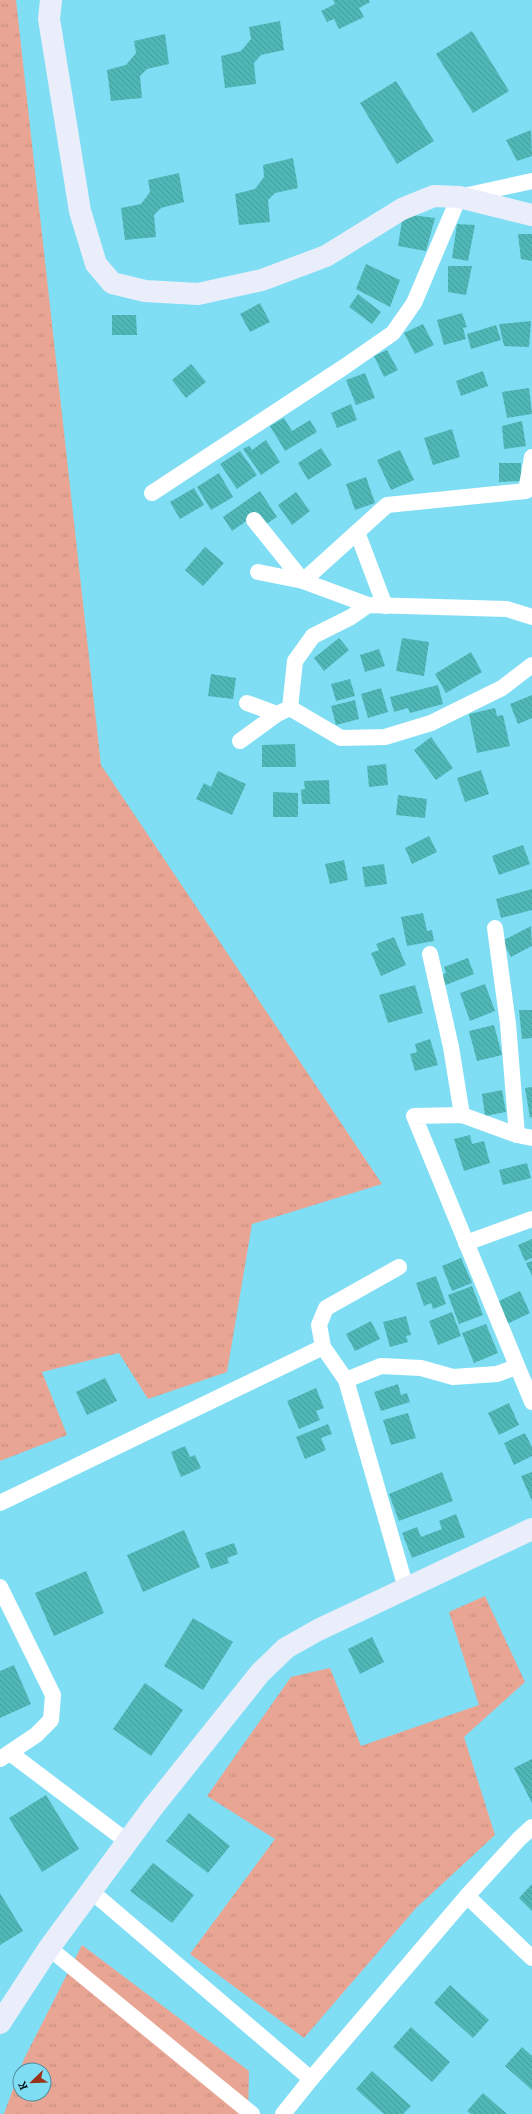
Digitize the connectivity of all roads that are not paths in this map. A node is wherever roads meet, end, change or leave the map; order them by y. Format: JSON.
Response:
{"nodes":[{"id":1,"x":51,"y":0,"type":"edge"},
{"id":2,"x":532,"y":181,"type":"edge"},
{"id":3,"x":459,"y":197,"type":"junction"},
{"id":4,"x":532,"y":215,"type":"edge"},
{"id":5,"x":532,"y":457,"type":"edge"},
{"id":6,"x":152,"y":493,"type":"dead end"},
{"id":7,"x":254,"y":520,"type":"dead end"},
{"id":8,"x":357,"y":532,"type":"junction"},
{"id":9,"x":258,"y":572,"type":"dead end"},
{"id":10,"x":303,"y":581,"type":"junction"},
{"id":11,"x":368,"y":605,"type":"junction"},
{"id":12,"x":385,"y":606,"type":"junction"},
{"id":13,"x":532,"y":617,"type":"edge"},
{"id":14,"x":532,"y":665,"type":"edge"},
{"id":15,"x":247,"y":703,"type":"dead end"},
{"id":16,"x":284,"y":711,"type":"junction"},
{"id":17,"x":240,"y":741,"type":"dead end"},
{"id":18,"x":495,"y":928,"type":"dead end"},
{"id":19,"x":430,"y":954,"type":"dead end"},
{"id":20,"x":462,"y":1116,"type":"junction"},
{"id":21,"x":524,"y":1136,"type":"edge"},
{"id":22,"x":532,"y":1219,"type":"edge"},
{"id":23,"x":466,"y":1243,"type":"junction"},
{"id":24,"x":399,"y":1267,"type":"dead end"},
{"id":25,"x":323,"y":1347,"type":"junction"},
{"id":26,"x":516,"y":1367,"type":"junction"},
{"id":27,"x":346,"y":1380,"type":"junction"},
{"id":28,"x":532,"y":1402,"type":"edge"},
{"id":29,"x":0,"y":1503,"type":"edge"},
{"id":30,"x":532,"y":1529,"type":"edge"},
{"id":31,"x":0,"y":1587,"type":"edge"},
{"id":32,"x":406,"y":1588,"type":"junction"},
{"id":33,"x":5,"y":1756,"type":"edge"},
{"id":34,"x":532,"y":1827,"type":"edge"},
{"id":35,"x":128,"y":1842,"type":"junction"},
{"id":36,"x":90,"y":1891,"type":"junction"},
{"id":37,"x":467,"y":1896,"type":"junction"},
{"id":38,"x":49,"y":1948,"type":"junction"},
{"id":39,"x":532,"y":1958,"type":"edge"},
{"id":40,"x":0,"y":2023,"type":"edge"},
{"id":41,"x":311,"y":2079,"type":"junction"},
{"id":42,"x":252,"y":2114,"type":"edge"},
{"id":43,"x":283,"y":2114,"type":"edge"}],
"edges":[{"from":1,"to":3,"type":"street"},
{"from":2,"to":3,"type":"street"},
{"from":3,"to":4,"type":"street"},
{"from":3,"to":6,"type":"street"},
{"from":5,"to":8,"type":"street"},
{"from":7,"to":10,"type":"street"},
{"from":8,"to":10,"type":"street"},
{"from":8,"to":12,"type":"street"},
{"from":9,"to":10,"type":"street"},
{"from":10,"to":11,"type":"street"},
{"from":11,"to":12,"type":"street"},
{"from":11,"to":16,"type":"street"},
{"from":12,"to":13,"type":"street"},
{"from":14,"to":16,"type":"street"},
{"from":15,"to":16,"type":"street"},
{"from":16,"to":17,"type":"street"},
{"from":18,"to":21,"type":"street"},
{"from":19,"to":20,"type":"street"},
{"from":20,"to":21,"type":"street"},
{"from":20,"to":23,"type":"street"},
{"from":22,"to":23,"type":"street"},
{"from":23,"to":26,"type":"street"},
{"from":24,"to":25,"type":"street"},
{"from":25,"to":27,"type":"street"},
{"from":25,"to":29,"type":"street"},
{"from":26,"to":27,"type":"street"},
{"from":26,"to":28,"type":"street"},
{"from":27,"to":32,"type":"street"},
{"from":30,"to":32,"type":"street"},
{"from":31,"to":33,"type":"street"},
{"from":32,"to":35,"type":"street"},
{"from":33,"to":35,"type":"street"},
{"from":34,"to":37,"type":"street"},
{"from":35,"to":36,"type":"street"},
{"from":36,"to":38,"type":"street"},
{"from":36,"to":41,"type":"street"},
{"from":37,"to":39,"type":"street"},
{"from":37,"to":41,"type":"street"},
{"from":38,"to":40,"type":"street"},
{"from":38,"to":42,"type":"street"},
{"from":41,"to":43,"type":"street"}]}
